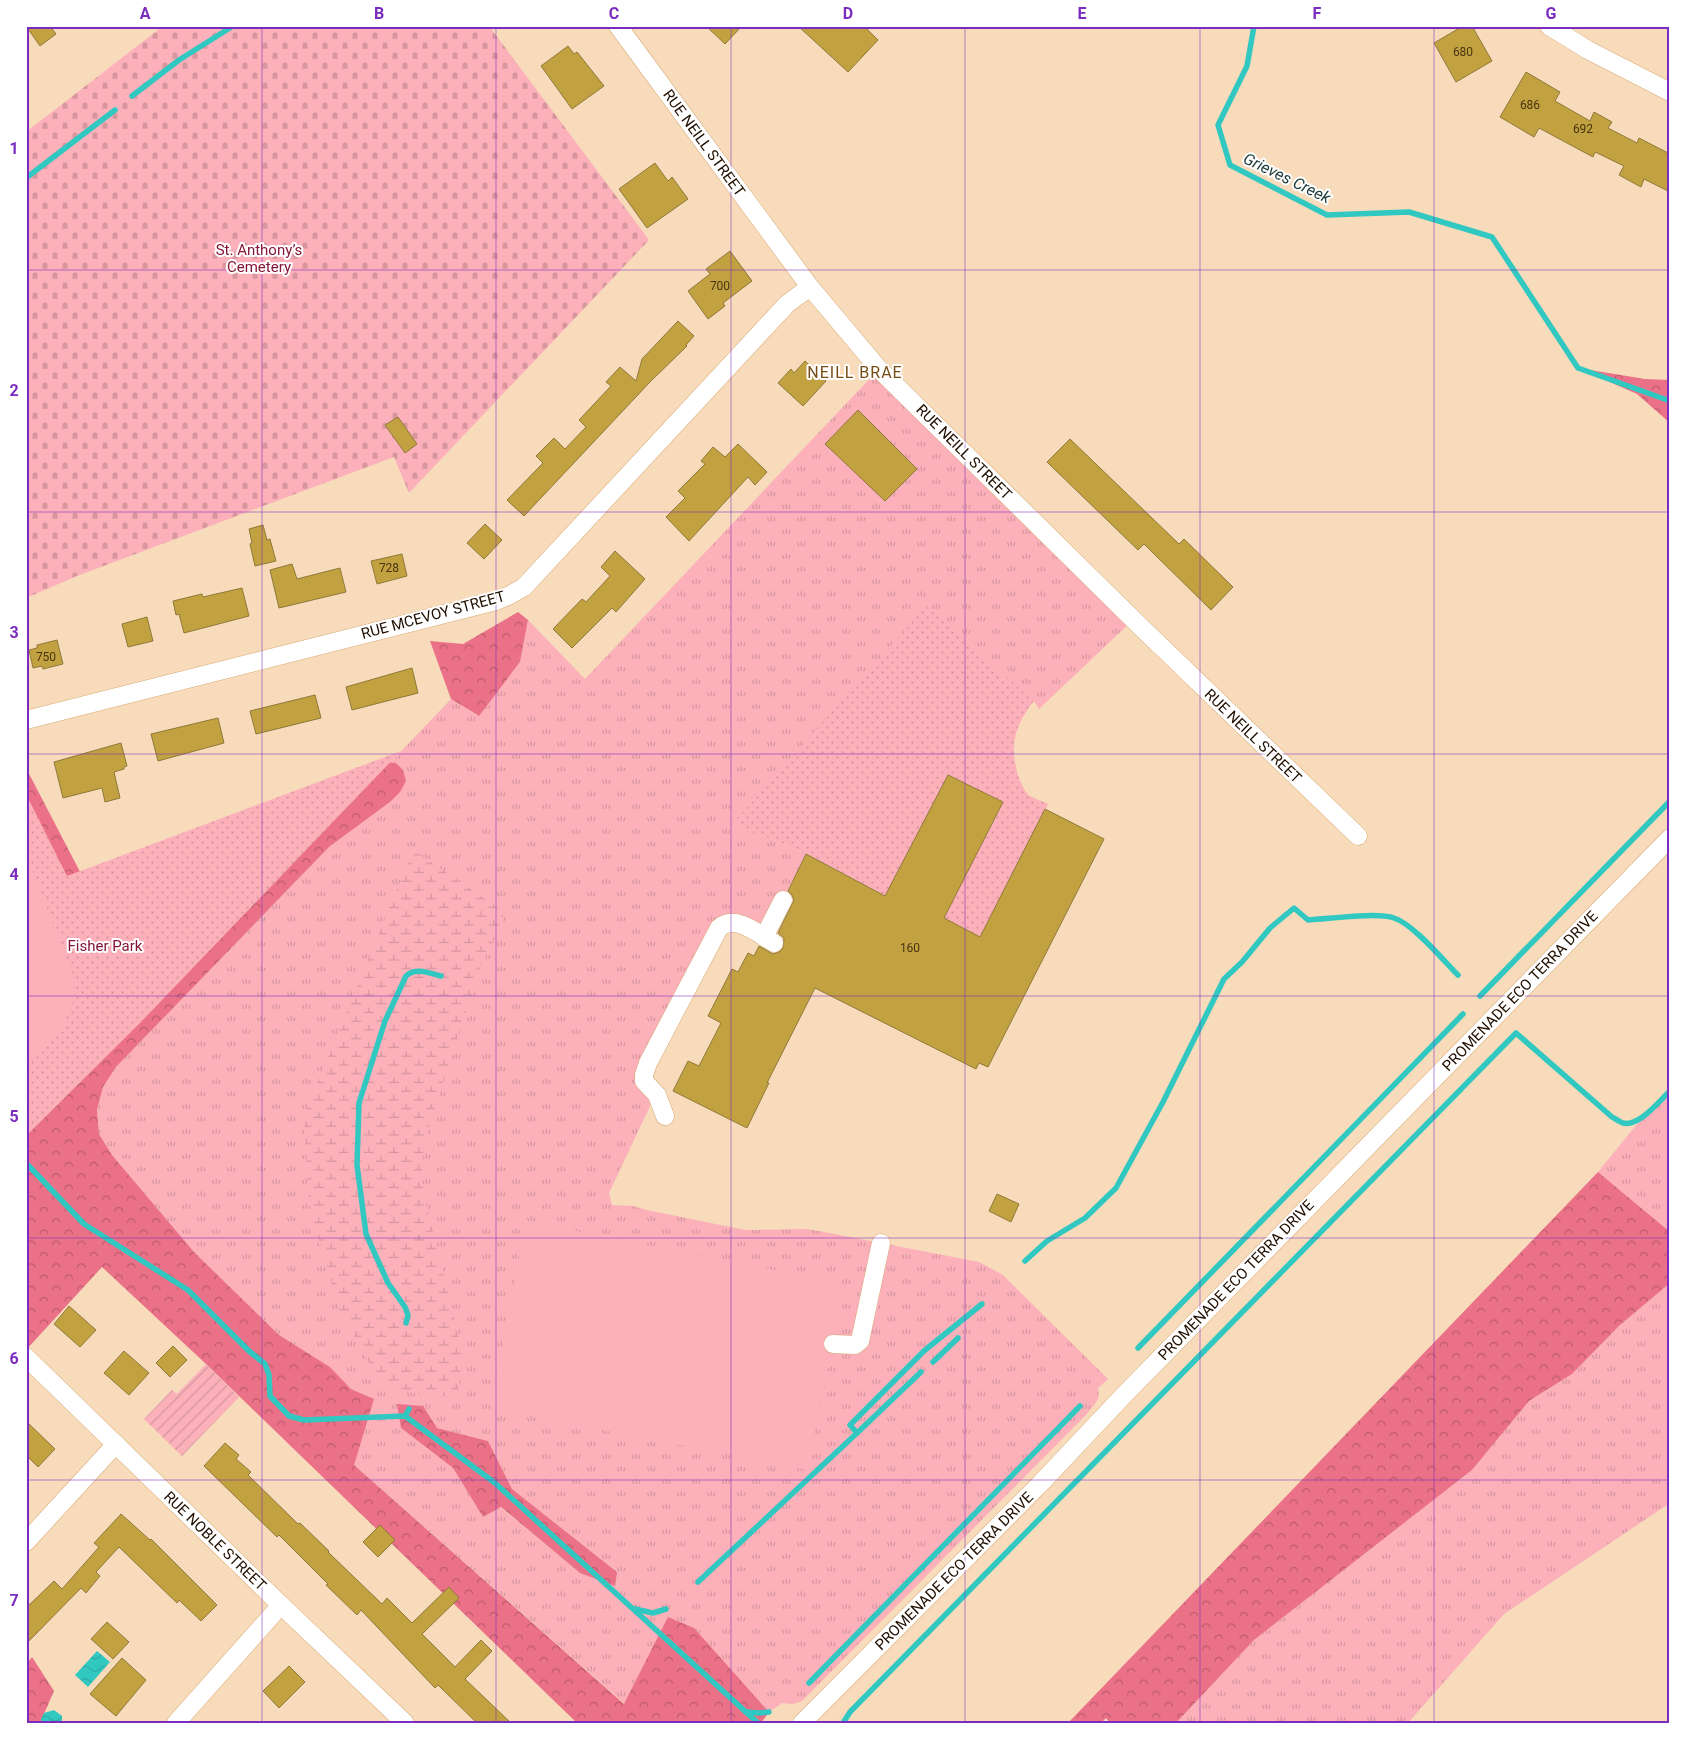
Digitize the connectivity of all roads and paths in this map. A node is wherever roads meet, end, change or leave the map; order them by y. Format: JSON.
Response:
{"nodes":[{"id":1,"x":618,"y":26,"type":"edge"},
{"id":2,"x":1549,"y":26,"type":"edge"},
{"id":3,"x":1670,"y":92,"type":"edge"},
{"id":4,"x":810,"y":287,"type":"junction"},
{"id":5,"x":26,"y":720,"type":"edge"},
{"id":6,"x":1358,"y":836,"type":"dead end"},
{"id":7,"x":1670,"y":838,"type":"edge"},
{"id":8,"x":783,"y":900,"type":"dead end"},
{"id":9,"x":665,"y":1116,"type":"dead end"},
{"id":10,"x":881,"y":1243,"type":"dead end"},
{"id":11,"x":833,"y":1344,"type":"dead end"},
{"id":12,"x":26,"y":1357,"type":"edge"},
{"id":13,"x":116,"y":1444,"type":"junction"},
{"id":14,"x":26,"y":1542,"type":"edge"},
{"id":15,"x":281,"y":1605,"type":"junction"},
{"id":16,"x":176,"y":1723,"type":"edge"},
{"id":17,"x":405,"y":1723,"type":"edge"},
{"id":18,"x":802,"y":1723,"type":"edge"}],
"edges":[{"from":1,"to":4,"type":"street","name":"RUE NEILL STREET"},
{"from":2,"to":3,"type":"street"},
{"from":4,"to":5,"type":"street","name":"RUE MCEVOY STREET"},
{"from":4,"to":6,"type":"street","name":"RUE NEILL STREET"},
{"from":7,"to":18,"type":"street","name":"PROMENADE ECO TERRA DRIVE"},
{"from":8,"to":9,"type":"street"},
{"from":10,"to":11,"type":"street"},
{"from":12,"to":13,"type":"street","name":"RUE NOBLE STREET"},
{"from":13,"to":14,"type":"street"},
{"from":13,"to":15,"type":"street","name":"RUE NOBLE STREET"},
{"from":15,"to":16,"type":"street"},
{"from":15,"to":17,"type":"street","name":"RUE NOBLE STREET"}]}
